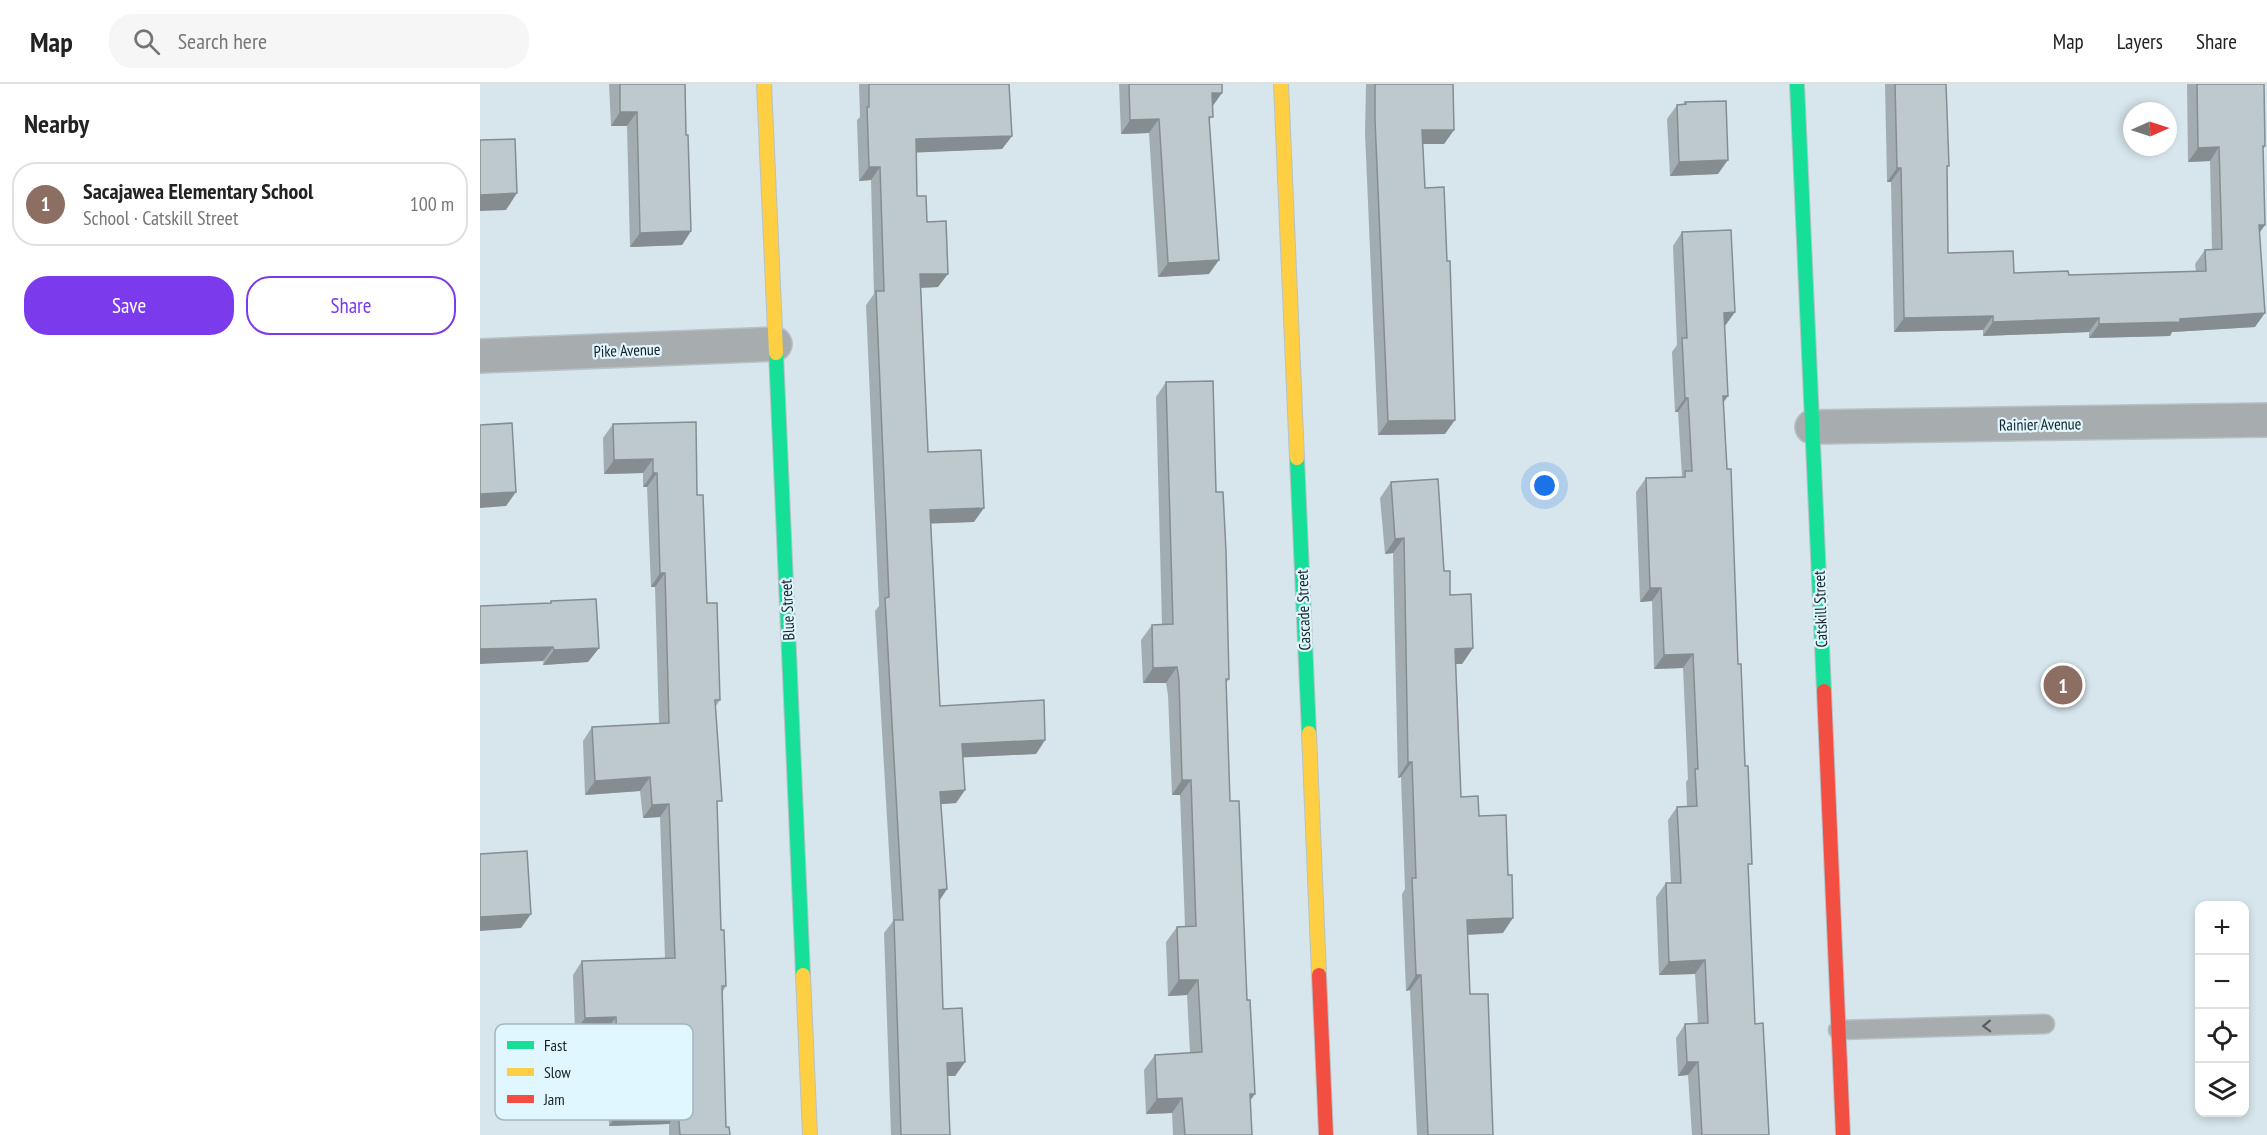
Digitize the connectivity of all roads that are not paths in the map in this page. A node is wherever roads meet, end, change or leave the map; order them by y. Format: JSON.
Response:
{"nodes":[{"id":1,"x":764,"y":84,"type":"edge"},
{"id":2,"x":1281,"y":84,"type":"edge"},
{"id":3,"x":1797,"y":84,"type":"edge"},
{"id":4,"x":775,"y":344,"type":"junction"},
{"id":5,"x":480,"y":356,"type":"edge"},
{"id":6,"x":2267,"y":420,"type":"edge"},
{"id":7,"x":1812,"y":427,"type":"junction"},
{"id":8,"x":2045,"y":1024,"type":"dead end"},
{"id":9,"x":1838,"y":1030,"type":"junction"},
{"id":10,"x":810,"y":1135,"type":"edge"},
{"id":11,"x":1326,"y":1135,"type":"edge"},
{"id":12,"x":1842,"y":1135,"type":"edge"}],
"edges":[{"from":1,"to":4,"type":"street","name":"Blue Street"},
{"from":2,"to":11,"type":"street","name":"Cascade Street"},
{"from":3,"to":7,"type":"street","name":"Catskill Street"},
{"from":4,"to":5,"type":"street","name":"Pike Avenue"},
{"from":4,"to":10,"type":"street","name":"Blue Street"},
{"from":6,"to":7,"type":"street","name":"Rainier Avenue"},
{"from":7,"to":9,"type":"street","name":"Catskill Street"},
{"from":8,"to":9,"type":"lane","one_way":true},
{"from":9,"to":12,"type":"street","name":"Catskill Street"}]}
